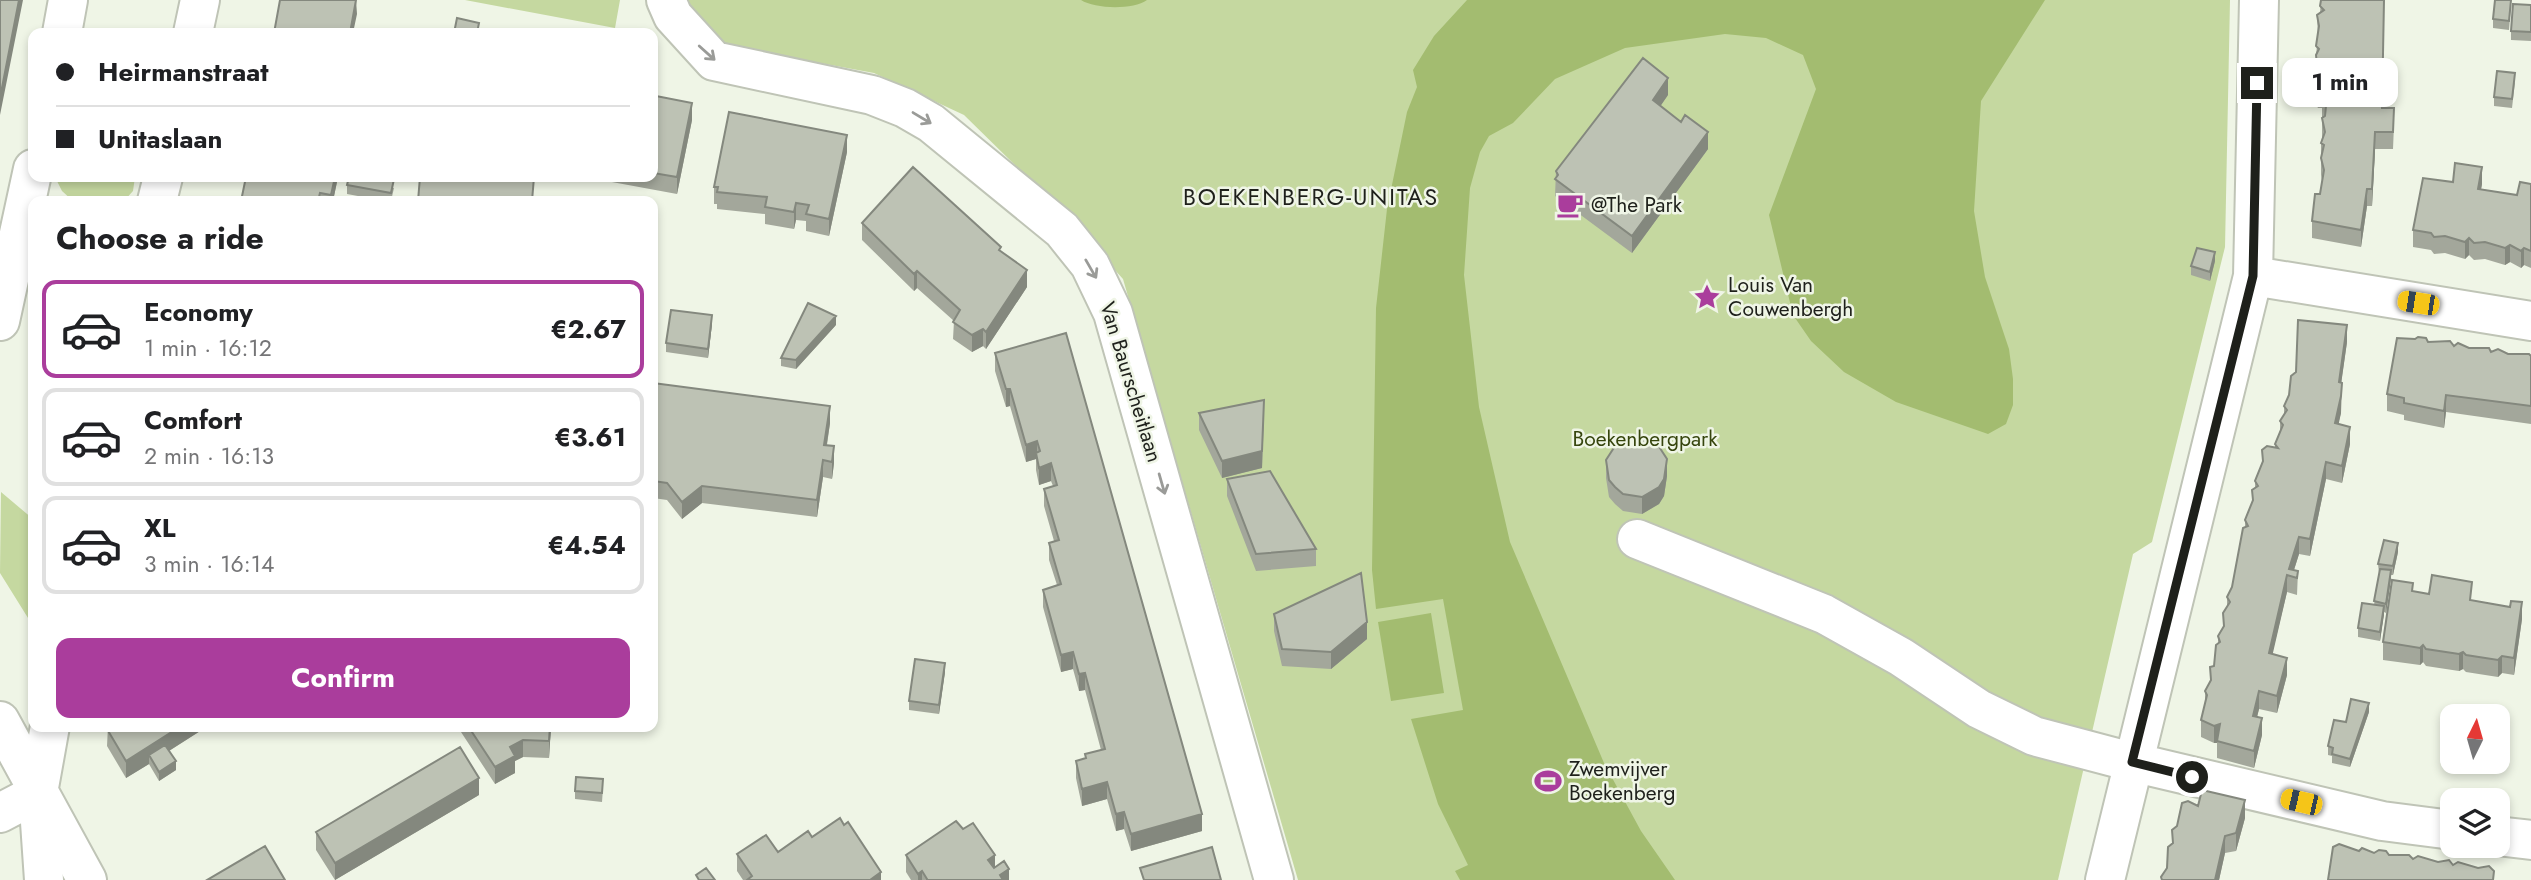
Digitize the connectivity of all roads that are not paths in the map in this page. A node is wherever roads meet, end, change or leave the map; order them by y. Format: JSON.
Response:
{"nodes":[{"id":1,"x":68,"y":0,"type":"edge"},
{"id":2,"x":200,"y":0,"type":"edge"},
{"id":3,"x":666,"y":0,"type":"edge"},
{"id":4,"x":2259,"y":0,"type":"edge"},
{"id":5,"x":63,"y":28,"type":"edge"},
{"id":6,"x":194,"y":28,"type":"edge"},
{"id":7,"x":28,"y":216,"type":"edge"},
{"id":8,"x":2253,"y":276,"type":"junction"},
{"id":9,"x":0,"y":321,"type":"edge"},
{"id":10,"x":2531,"y":321,"type":"edge"},
{"id":11,"x":1637,"y":539,"type":"dead end"},
{"id":12,"x":0,"y":721,"type":"edge"},
{"id":13,"x":49,"y":732,"type":"edge"},
{"id":14,"x":2132,"y":762,"type":"junction"},
{"id":15,"x":38,"y":793,"type":"junction"},
{"id":16,"x":0,"y":813,"type":"edge"},
{"id":17,"x":2440,"y":828,"type":"edge"},
{"id":18,"x":2510,"y":838,"type":"edge"},
{"id":19,"x":2531,"y":840,"type":"edge"},
{"id":20,"x":44,"y":880,"type":"edge"},
{"id":21,"x":87,"y":880,"type":"edge"},
{"id":22,"x":1274,"y":880,"type":"edge"},
{"id":23,"x":2105,"y":880,"type":"edge"}],
"edges":[{"from":1,"to":5,"type":"street"},
{"from":2,"to":6,"type":"street"},
{"from":3,"to":22,"type":"street","name":"Van Baurscheitlaan","one_way":true},
{"from":4,"to":8,"type":"street"},
{"from":7,"to":9,"type":"street"},
{"from":8,"to":10,"type":"street"},
{"from":8,"to":14,"type":"street"},
{"from":11,"to":14,"type":"street"},
{"from":12,"to":15,"type":"street"},
{"from":13,"to":15,"type":"street"},
{"from":14,"to":17,"type":"street"},
{"from":14,"to":23,"type":"street"},
{"from":15,"to":16,"type":"street"},
{"from":15,"to":20,"type":"street"},
{"from":15,"to":21,"type":"street"},
{"from":18,"to":19,"type":"street"}]}
